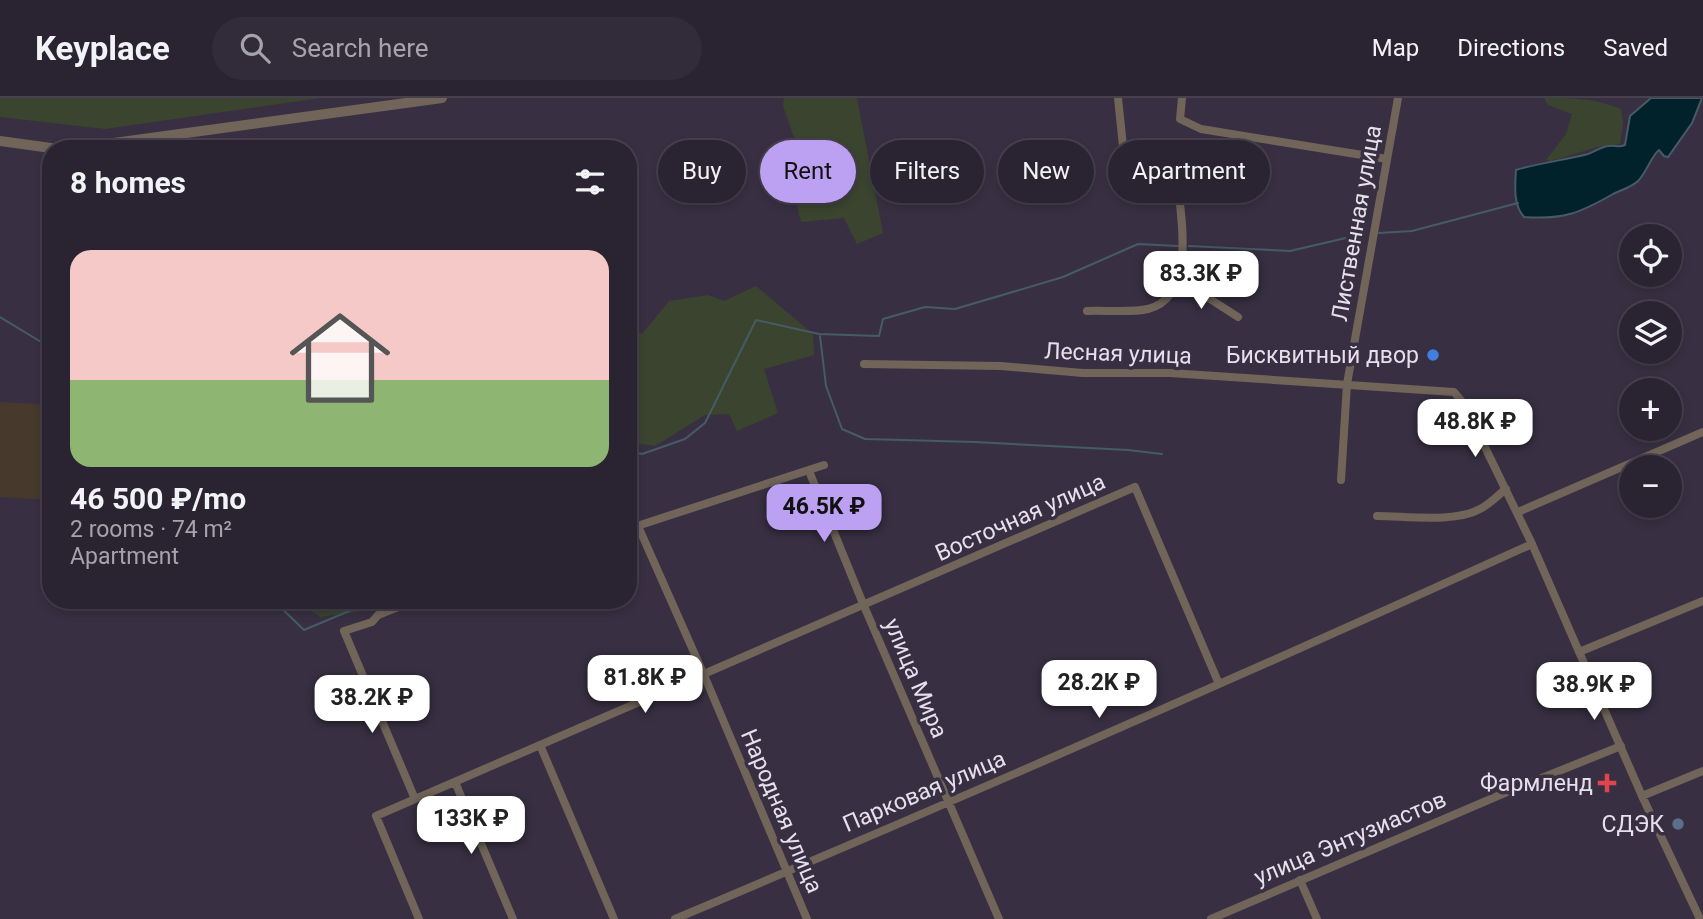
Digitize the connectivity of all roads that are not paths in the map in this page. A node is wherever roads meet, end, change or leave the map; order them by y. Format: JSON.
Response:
{"nodes":[{"id":1,"x":442,"y":98,"type":"edge"},
{"id":2,"x":1118,"y":98,"type":"edge"},
{"id":3,"x":1182,"y":98,"type":"edge"},
{"id":4,"x":1398,"y":98,"type":"edge"},
{"id":5,"x":136,"y":140,"type":"edge"},
{"id":6,"x":0,"y":141,"type":"edge"},
{"id":7,"x":42,"y":147,"type":"edge"},
{"id":8,"x":1387,"y":159,"type":"junction"},
{"id":9,"x":1175,"y":285,"type":"junction"},
{"id":10,"x":1087,"y":311,"type":"dead end"},
{"id":11,"x":1238,"y":317,"type":"dead end"},
{"id":12,"x":864,"y":364,"type":"dead end"},
{"id":13,"x":1347,"y":384,"type":"junction"},
{"id":14,"x":1703,"y":432,"type":"edge"},
{"id":15,"x":824,"y":465,"type":"dead end"},
{"id":16,"x":809,"y":471,"type":"junction"},
{"id":17,"x":1341,"y":480,"type":"dead end"},
{"id":18,"x":1506,"y":489,"type":"junction"},
{"id":19,"x":1518,"y":512,"type":"junction"},
{"id":20,"x":1377,"y":516,"type":"dead end"},
{"id":21,"x":637,"y":526,"type":"edge"},
{"id":22,"x":637,"y":535,"type":"edge"},
{"id":23,"x":1532,"y":544,"type":"junction"},
{"id":24,"x":1703,"y":601,"type":"edge"},
{"id":25,"x":864,"y":606,"type":"junction"},
{"id":26,"x":393,"y":609,"type":"edge"},
{"id":27,"x":1580,"y":652,"type":"junction"},
{"id":28,"x":704,"y":675,"type":"junction"},
{"id":29,"x":1219,"y":684,"type":"junction"},
{"id":30,"x":540,"y":745,"type":"junction"},
{"id":31,"x":1621,"y":746,"type":"junction"},
{"id":32,"x":1703,"y":771,"type":"edge"},
{"id":33,"x":455,"y":782,"type":"junction"},
{"id":34,"x":1643,"y":796,"type":"junction"},
{"id":35,"x":415,"y":799,"type":"junction"},
{"id":36,"x":948,"y":802,"type":"junction"},
{"id":37,"x":787,"y":872,"type":"junction"},
{"id":38,"x":1300,"y":880,"type":"junction"},
{"id":39,"x":419,"y":919,"type":"edge"},
{"id":40,"x":513,"y":919,"type":"edge"},
{"id":41,"x":614,"y":919,"type":"edge"},
{"id":42,"x":675,"y":919,"type":"edge"},
{"id":43,"x":807,"y":919,"type":"edge"},
{"id":44,"x":999,"y":919,"type":"edge"},
{"id":45,"x":1211,"y":919,"type":"edge"},
{"id":46,"x":1317,"y":919,"type":"edge"},
{"id":47,"x":1700,"y":919,"type":"edge"}],
"edges":[{"from":1,"to":5,"type":"street"},
{"from":2,"to":9,"type":"street"},
{"from":3,"to":8,"type":"street"},
{"from":4,"to":8,"type":"street","name":"Лиственная улица"},
{"from":6,"to":7,"type":"street"},
{"from":8,"to":13,"type":"street","name":"Лиственная улица"},
{"from":9,"to":10,"type":"street"},
{"from":9,"to":11,"type":"street"},
{"from":12,"to":13,"type":"street","name":"Лесная улица"},
{"from":13,"to":17,"type":"street","name":"Лиственная улица"},
{"from":13,"to":18,"type":"street","name":"Лесная улица"},
{"from":14,"to":19,"type":"street"},
{"from":15,"to":16,"type":"street"},
{"from":16,"to":21,"type":"street"},
{"from":16,"to":25,"type":"street","name":"улица Мира"},
{"from":18,"to":19,"type":"street"},
{"from":18,"to":20,"type":"street"},
{"from":19,"to":23,"type":"street"},
{"from":22,"to":28,"type":"street","name":"Народная улица"},
{"from":23,"to":27,"type":"street"},
{"from":23,"to":29,"type":"street","name":"Парковая улица"},
{"from":24,"to":27,"type":"street"},
{"from":25,"to":28,"type":"street","name":"Восточная улица"},
{"from":25,"to":29,"type":"street","name":"Восточная улица"},
{"from":25,"to":36,"type":"street","name":"улица Мира"},
{"from":26,"to":35,"type":"street"},
{"from":27,"to":31,"type":"street"},
{"from":28,"to":30,"type":"street","name":"Восточная улица"},
{"from":28,"to":37,"type":"street","name":"Народная улица"},
{"from":29,"to":36,"type":"street","name":"Парковая улица"},
{"from":30,"to":33,"type":"street","name":"Восточная улица"},
{"from":30,"to":41,"type":"street"},
{"from":31,"to":34,"type":"street"},
{"from":31,"to":38,"type":"street","name":"улица Энтузиастов"},
{"from":32,"to":34,"type":"street"},
{"from":33,"to":35,"type":"street","name":"Восточная улица"},
{"from":33,"to":40,"type":"street"},
{"from":34,"to":47,"type":"street"},
{"from":35,"to":39,"type":"street","name":"Восточная улица"},
{"from":36,"to":37,"type":"street","name":"Парковая улица"},
{"from":36,"to":44,"type":"street","name":"улица Мира"},
{"from":37,"to":42,"type":"street","name":"Парковая улица"},
{"from":37,"to":43,"type":"street","name":"Народная улица"},
{"from":38,"to":45,"type":"street","name":"улица Энтузиастов"},
{"from":38,"to":46,"type":"street"}]}
